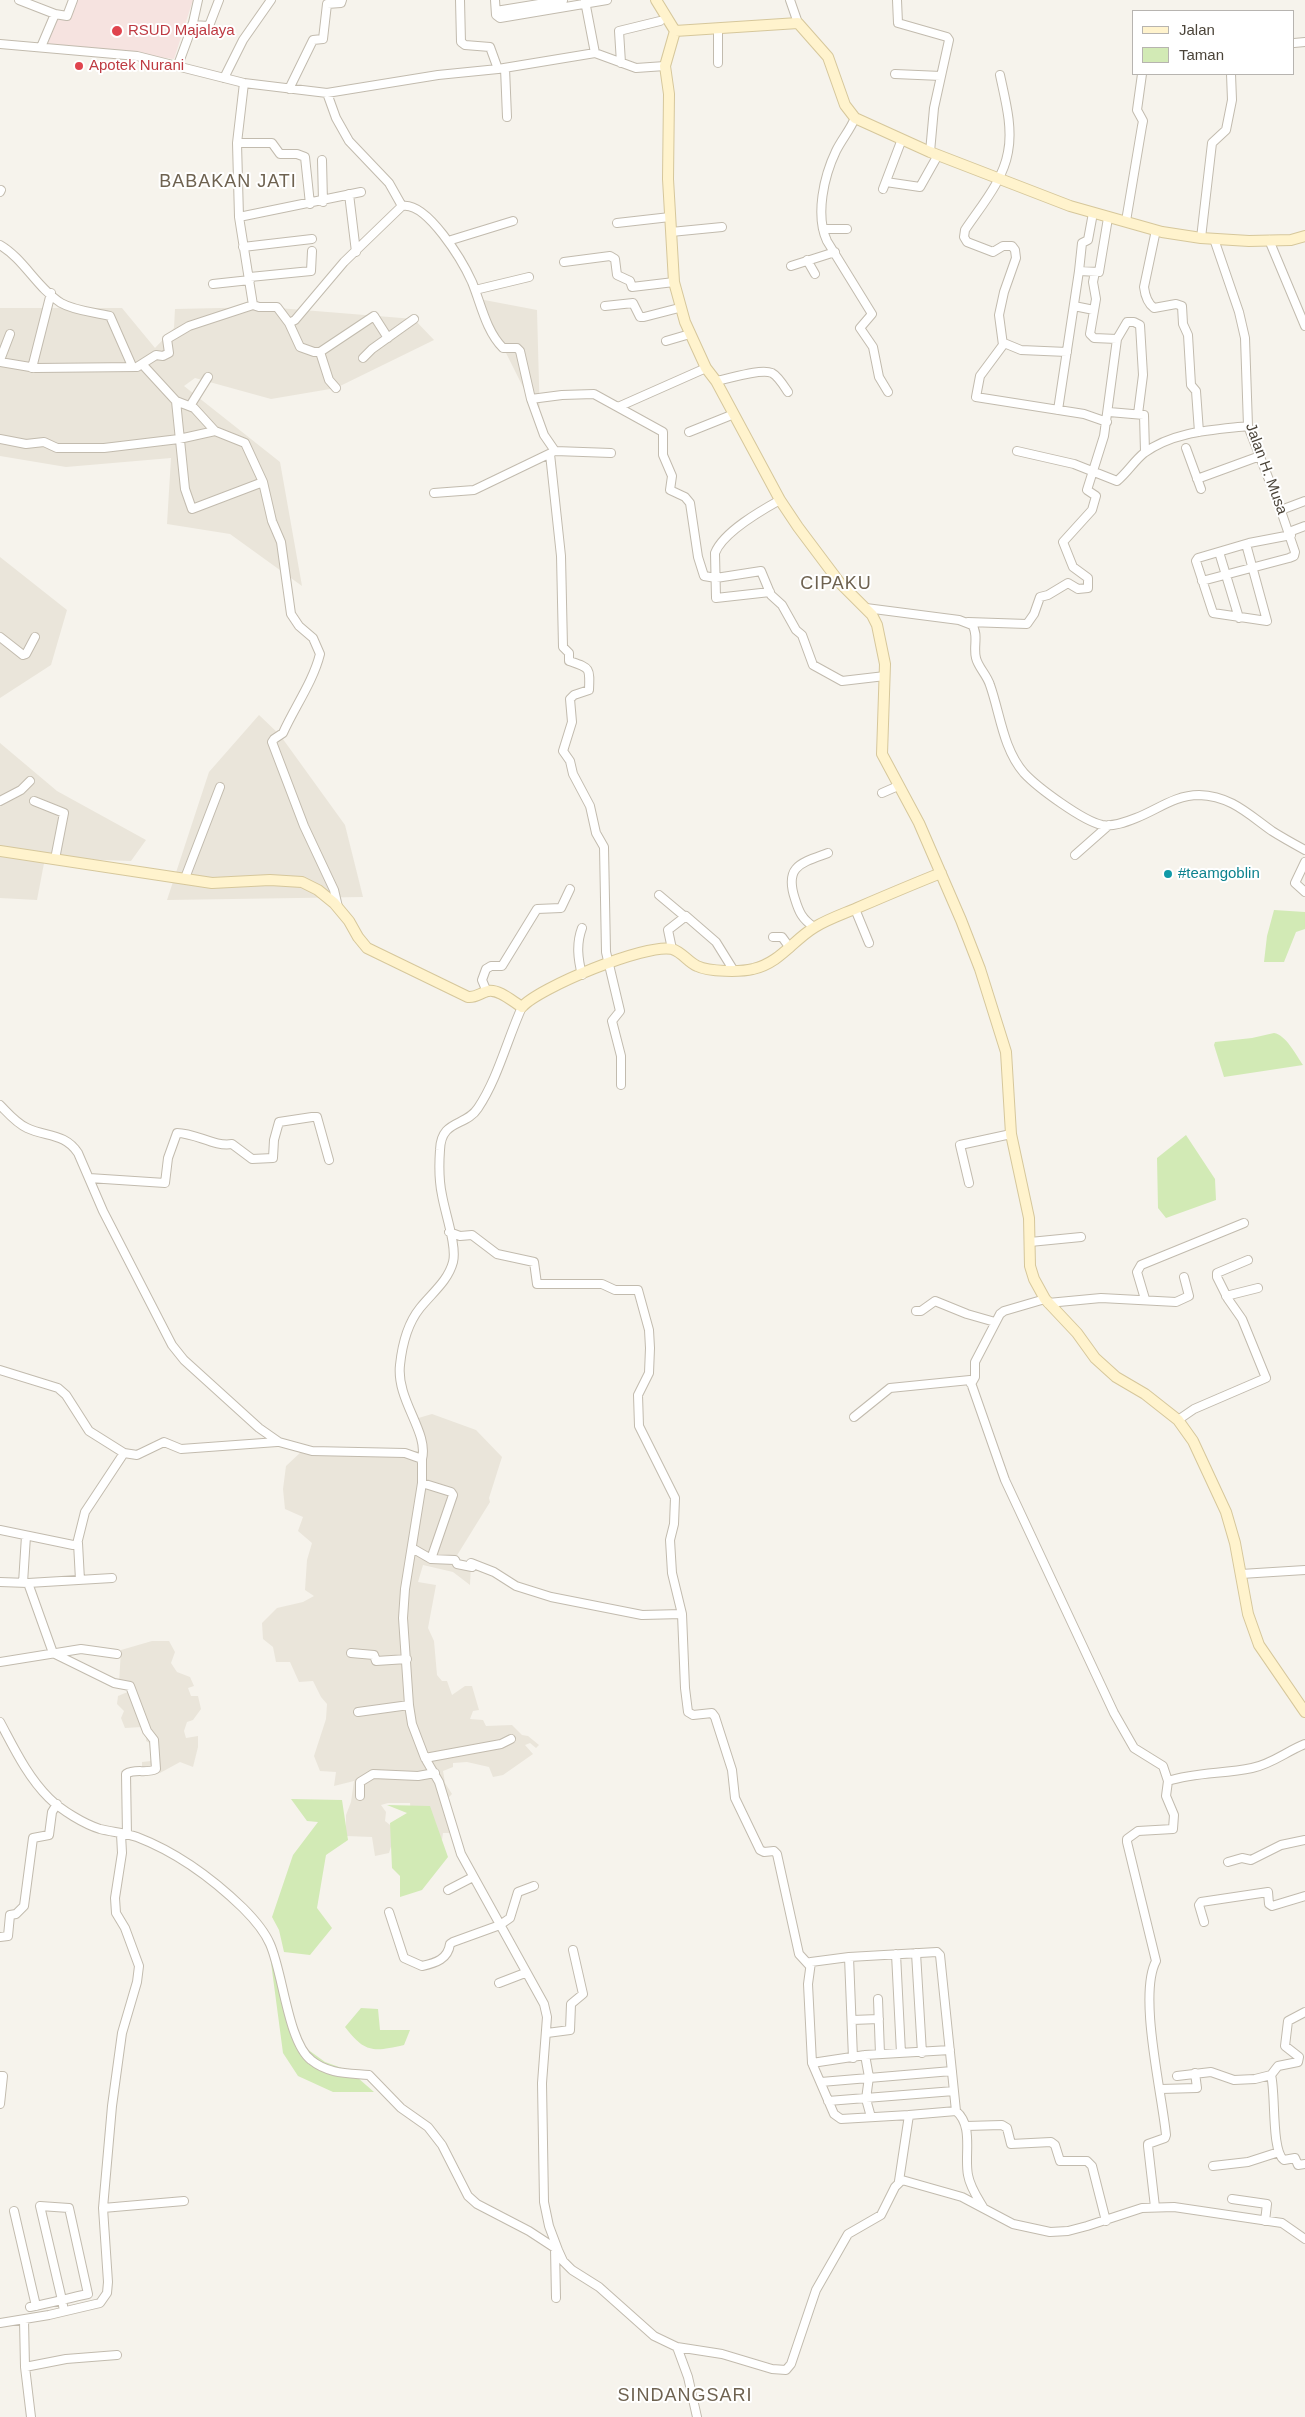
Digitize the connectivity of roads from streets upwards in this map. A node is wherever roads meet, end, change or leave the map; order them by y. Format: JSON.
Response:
{"nodes":[{"id":1,"x":19,"y":0,"type":"edge"},
{"id":2,"x":74,"y":0,"type":"edge"},
{"id":3,"x":198,"y":0,"type":"edge"},
{"id":4,"x":219,"y":0,"type":"edge"},
{"id":5,"x":271,"y":0,"type":"edge"},
{"id":6,"x":342,"y":0,"type":"edge"},
{"id":7,"x":460,"y":0,"type":"edge"},
{"id":8,"x":495,"y":0,"type":"edge"},
{"id":9,"x":563,"y":0,"type":"edge"},
{"id":10,"x":607,"y":0,"type":"edge"},
{"id":11,"x":656,"y":0,"type":"edge"},
{"id":12,"x":790,"y":0,"type":"edge"},
{"id":13,"x":897,"y":0,"type":"edge"},
{"id":14,"x":586,"y":2,"type":"edge"},
{"id":15,"x":496,"y":11,"type":"junction"},
{"id":16,"x":55,"y":14,"type":"junction"},
{"id":17,"x":660,"y":21,"type":"dead end"},
{"id":18,"x":798,"y":22,"type":"junction"},
{"id":19,"x":192,"y":25,"type":"junction"},
{"id":20,"x":718,"y":28,"type":"junction"},
{"id":21,"x":675,"y":31,"type":"junction"},
{"id":22,"x":0,"y":44,"type":"edge"},
{"id":23,"x":41,"y":47,"type":"junction"},
{"id":24,"x":595,"y":53,"type":"junction"},
{"id":25,"x":621,"y":63,"type":"junction"},
{"id":26,"x":718,"y":63,"type":"dead end"},
{"id":27,"x":178,"y":65,"type":"junction"},
{"id":28,"x":665,"y":66,"type":"junction"},
{"id":29,"x":502,"y":69,"type":"junction"},
{"id":30,"x":895,"y":74,"type":"dead end"},
{"id":31,"x":1000,"y":75,"type":"dead end"},
{"id":32,"x":1142,"y":75,"type":"edge"},
{"id":33,"x":1231,"y":75,"type":"edge"},
{"id":34,"x":941,"y":76,"type":"junction"},
{"id":35,"x":224,"y":78,"type":"junction"},
{"id":36,"x":244,"y":83,"type":"junction"},
{"id":37,"x":289,"y":89,"type":"junction"},
{"id":38,"x":327,"y":93,"type":"junction"},
{"id":39,"x":507,"y":117,"type":"dead end"},
{"id":40,"x":856,"y":118,"type":"junction"},
{"id":41,"x":902,"y":140,"type":"junction"},
{"id":42,"x":237,"y":142,"type":"junction"},
{"id":43,"x":934,"y":154,"type":"junction"},
{"id":44,"x":322,"y":160,"type":"dead end"},
{"id":45,"x":999,"y":179,"type":"junction"},
{"id":46,"x":361,"y":192,"type":"dead end"},
{"id":47,"x":349,"y":194,"type":"junction"},
{"id":48,"x":323,"y":202,"type":"junction"},
{"id":49,"x":310,"y":204,"type":"junction"},
{"id":50,"x":402,"y":206,"type":"junction"},
{"id":51,"x":1093,"y":213,"type":"junction"},
{"id":52,"x":239,"y":217,"type":"junction"},
{"id":53,"x":670,"y":217,"type":"junction"},
{"id":54,"x":1108,"y":218,"type":"junction"},
{"id":55,"x":513,"y":221,"type":"dead end"},
{"id":56,"x":1126,"y":221,"type":"junction"},
{"id":57,"x":617,"y":224,"type":"dead end"},
{"id":58,"x":722,"y":227,"type":"dead end"},
{"id":59,"x":823,"y":229,"type":"junction"},
{"id":60,"x":848,"y":229,"type":"dead end"},
{"id":61,"x":1156,"y":230,"type":"junction"},
{"id":62,"x":671,"y":232,"type":"junction"},
{"id":63,"x":1305,"y":236,"type":"edge"},
{"id":64,"x":1201,"y":238,"type":"junction"},
{"id":65,"x":312,"y":239,"type":"dead end"},
{"id":66,"x":1214,"y":239,"type":"junction"},
{"id":67,"x":1269,"y":240,"type":"junction"},
{"id":68,"x":448,"y":241,"type":"junction"},
{"id":69,"x":0,"y":245,"type":"edge"},
{"id":70,"x":243,"y":247,"type":"junction"},
{"id":71,"x":312,"y":251,"type":"dead end"},
{"id":72,"x":356,"y":252,"type":"junction"},
{"id":73,"x":835,"y":252,"type":"junction"},
{"id":74,"x":807,"y":260,"type":"junction"},
{"id":75,"x":564,"y":262,"type":"dead end"},
{"id":76,"x":791,"y":266,"type":"dead end"},
{"id":77,"x":1079,"y":271,"type":"junction"},
{"id":78,"x":1095,"y":272,"type":"junction"},
{"id":79,"x":814,"y":274,"type":"dead end"},
{"id":80,"x":529,"y":277,"type":"dead end"},
{"id":81,"x":250,"y":278,"type":"junction"},
{"id":82,"x":674,"y":282,"type":"junction"},
{"id":83,"x":213,"y":284,"type":"dead end"},
{"id":84,"x":475,"y":290,"type":"junction"},
{"id":85,"x":50,"y":293,"type":"junction"},
{"id":86,"x":253,"y":305,"type":"junction"},
{"id":87,"x":605,"y":306,"type":"dead end"},
{"id":88,"x":1074,"y":306,"type":"junction"},
{"id":89,"x":680,"y":308,"type":"junction"},
{"id":90,"x":1094,"y":310,"type":"junction"},
{"id":91,"x":414,"y":319,"type":"dead end"},
{"id":92,"x":289,"y":322,"type":"junction"},
{"id":93,"x":1305,"y":326,"type":"edge"},
{"id":94,"x":10,"y":334,"type":"dead end"},
{"id":95,"x":690,"y":334,"type":"junction"},
{"id":96,"x":388,"y":338,"type":"junction"},
{"id":97,"x":1117,"y":339,"type":"junction"},
{"id":98,"x":666,"y":341,"type":"dead end"},
{"id":99,"x":1004,"y":343,"type":"junction"},
{"id":100,"x":320,"y":352,"type":"junction"},
{"id":101,"x":1067,"y":352,"type":"junction"},
{"id":102,"x":363,"y":358,"type":"dead end"},
{"id":103,"x":0,"y":361,"type":"edge"},
{"id":104,"x":142,"y":364,"type":"junction"},
{"id":105,"x":132,"y":366,"type":"junction"},
{"id":106,"x":32,"y":368,"type":"junction"},
{"id":107,"x":706,"y":368,"type":"junction"},
{"id":108,"x":208,"y":377,"type":"dead end"},
{"id":109,"x":716,"y":382,"type":"junction"},
{"id":110,"x":336,"y":388,"type":"dead end"},
{"id":111,"x":788,"y":392,"type":"dead end"},
{"id":112,"x":888,"y":392,"type":"dead end"},
{"id":113,"x":531,"y":399,"type":"junction"},
{"id":114,"x":176,"y":401,"type":"junction"},
{"id":115,"x":190,"y":406,"type":"junction"},
{"id":116,"x":618,"y":407,"type":"junction"},
{"id":117,"x":1058,"y":410,"type":"junction"},
{"id":118,"x":1109,"y":412,"type":"junction"},
{"id":119,"x":734,"y":414,"type":"junction"},
{"id":120,"x":1138,"y":414,"type":"junction"},
{"id":121,"x":1107,"y":422,"type":"junction"},
{"id":122,"x":1248,"y":426,"type":"junction"},
{"id":123,"x":215,"y":431,"type":"junction"},
{"id":124,"x":689,"y":432,"type":"dead end"},
{"id":125,"x":1199,"y":432,"type":"junction"},
{"id":126,"x":0,"y":439,"type":"edge"},
{"id":127,"x":181,"y":439,"type":"junction"},
{"id":128,"x":1186,"y":448,"type":"dead end"},
{"id":129,"x":1017,"y":451,"type":"dead end"},
{"id":130,"x":552,"y":452,"type":"junction"},
{"id":131,"x":1145,"y":452,"type":"junction"},
{"id":132,"x":611,"y":453,"type":"dead end"},
{"id":133,"x":1260,"y":456,"type":"junction"},
{"id":134,"x":1093,"y":471,"type":"junction"},
{"id":135,"x":1197,"y":479,"type":"junction"},
{"id":136,"x":263,"y":482,"type":"junction"},
{"id":137,"x":1201,"y":489,"type":"dead end"},
{"id":138,"x":434,"y":493,"type":"dead end"},
{"id":139,"x":780,"y":500,"type":"junction"},
{"id":140,"x":1305,"y":501,"type":"edge"},
{"id":141,"x":1281,"y":510,"type":"junction"},
{"id":142,"x":1305,"y":526,"type":"edge"},
{"id":143,"x":1290,"y":534,"type":"junction"},
{"id":144,"x":1246,"y":544,"type":"junction"},
{"id":145,"x":1220,"y":552,"type":"junction"},
{"id":146,"x":1252,"y":568,"type":"junction"},
{"id":147,"x":1226,"y":574,"type":"junction"},
{"id":148,"x":716,"y":578,"type":"junction"},
{"id":149,"x":1202,"y":581,"type":"junction"},
{"id":150,"x":770,"y":592,"type":"junction"},
{"id":151,"x":866,"y":608,"type":"junction"},
{"id":152,"x":1238,"y":618,"type":"junction"},
{"id":153,"x":968,"y":622,"type":"junction"},
{"id":154,"x":35,"y":638,"type":"dead end"},
{"id":155,"x":1,"y":640,"type":"edge"},
{"id":156,"x":885,"y":676,"type":"junction"},
{"id":157,"x":30,"y":781,"type":"dead end"},
{"id":158,"x":898,"y":786,"type":"junction"},
{"id":159,"x":220,"y":788,"type":"dead end"},
{"id":160,"x":882,"y":793,"type":"dead end"},
{"id":161,"x":0,"y":801,"type":"edge"},
{"id":162,"x":34,"y":801,"type":"dead end"},
{"id":163,"x":1109,"y":826,"type":"junction"},
{"id":164,"x":0,"y":850,"type":"edge"},
{"id":165,"x":1305,"y":850,"type":"edge"},
{"id":166,"x":828,"y":853,"type":"dead end"},
{"id":167,"x":1075,"y":855,"type":"dead end"},
{"id":168,"x":55,"y":859,"type":"junction"},
{"id":169,"x":1305,"y":862,"type":"edge"},
{"id":170,"x":941,"y":873,"type":"junction"},
{"id":171,"x":185,"y":878,"type":"junction"},
{"id":172,"x":570,"y":890,"type":"dead end"},
{"id":173,"x":1305,"y":892,"type":"edge"},
{"id":174,"x":659,"y":895,"type":"dead end"},
{"id":175,"x":338,"y":907,"type":"junction"},
{"id":176,"x":855,"y":908,"type":"junction"},
{"id":177,"x":684,"y":916,"type":"junction"},
{"id":178,"x":814,"y":927,"type":"junction"},
{"id":179,"x":582,"y":928,"type":"dead end"},
{"id":180,"x":773,"y":937,"type":"dead end"},
{"id":181,"x":869,"y":943,"type":"dead end"},
{"id":182,"x":790,"y":948,"type":"junction"},
{"id":183,"x":672,"y":949,"type":"junction"},
{"id":184,"x":608,"y":962,"type":"junction"},
{"id":185,"x":734,"y":971,"type":"junction"},
{"id":186,"x":582,"y":975,"type":"junction"},
{"id":187,"x":487,"y":992,"type":"junction"},
{"id":188,"x":522,"y":1007,"type":"junction"},
{"id":189,"x":621,"y":1085,"type":"dead end"},
{"id":190,"x":0,"y":1105,"type":"edge"},
{"id":191,"x":1011,"y":1134,"type":"junction"},
{"id":192,"x":329,"y":1160,"type":"dead end"},
{"id":193,"x":89,"y":1178,"type":"junction"},
{"id":194,"x":969,"y":1184,"type":"dead end"},
{"id":195,"x":1244,"y":1223,"type":"dead end"},
{"id":196,"x":449,"y":1232,"type":"junction"},
{"id":197,"x":1081,"y":1237,"type":"dead end"},
{"id":198,"x":1030,"y":1242,"type":"junction"},
{"id":199,"x":1248,"y":1260,"type":"dead end"},
{"id":200,"x":1184,"y":1277,"type":"dead end"},
{"id":201,"x":1258,"y":1288,"type":"dead end"},
{"id":202,"x":1226,"y":1296,"type":"junction"},
{"id":203,"x":1145,"y":1299,"type":"junction"},
{"id":204,"x":1047,"y":1301,"type":"junction"},
{"id":205,"x":916,"y":1311,"type":"dead end"},
{"id":206,"x":995,"y":1322,"type":"junction"},
{"id":207,"x":0,"y":1370,"type":"edge"},
{"id":208,"x":971,"y":1384,"type":"junction"},
{"id":209,"x":644,"y":1396,"type":"dead end"},
{"id":210,"x":638,"y":1406,"type":"junction"},
{"id":211,"x":854,"y":1417,"type":"dead end"},
{"id":212,"x":1178,"y":1420,"type":"junction"},
{"id":213,"x":279,"y":1442,"type":"junction"},
{"id":214,"x":124,"y":1453,"type":"junction"},
{"id":215,"x":422,"y":1459,"type":"junction"},
{"id":216,"x":422,"y":1483,"type":"junction"},
{"id":217,"x":0,"y":1530,"type":"edge"},
{"id":218,"x":26,"y":1536,"type":"junction"},
{"id":219,"x":78,"y":1543,"type":"junction"},
{"id":220,"x":412,"y":1548,"type":"junction"},
{"id":221,"x":431,"y":1559,"type":"junction"},
{"id":222,"x":1305,"y":1570,"type":"edge"},
{"id":223,"x":1241,"y":1574,"type":"junction"},
{"id":224,"x":112,"y":1578,"type":"dead end"},
{"id":225,"x":80,"y":1580,"type":"junction"},
{"id":226,"x":0,"y":1582,"type":"edge"},
{"id":227,"x":26,"y":1583,"type":"junction"},
{"id":228,"x":682,"y":1614,"type":"junction"},
{"id":229,"x":53,"y":1653,"type":"junction"},
{"id":230,"x":352,"y":1653,"type":"dead end"},
{"id":231,"x":117,"y":1654,"type":"dead end"},
{"id":232,"x":407,"y":1659,"type":"junction"},
{"id":233,"x":0,"y":1662,"type":"edge"},
{"id":234,"x":408,"y":1705,"type":"junction"},
{"id":235,"x":1304,"y":1706,"type":"edge"},
{"id":236,"x":358,"y":1712,"type":"dead end"},
{"id":237,"x":0,"y":1722,"type":"edge"},
{"id":238,"x":511,"y":1739,"type":"dead end"},
{"id":239,"x":1305,"y":1744,"type":"edge"},
{"id":240,"x":426,"y":1758,"type":"junction"},
{"id":241,"x":435,"y":1773,"type":"junction"},
{"id":242,"x":1168,"y":1781,"type":"junction"},
{"id":243,"x":360,"y":1796,"type":"dead end"},
{"id":244,"x":57,"y":1804,"type":"junction"},
{"id":245,"x":124,"y":1834,"type":"junction"},
{"id":246,"x":1305,"y":1840,"type":"edge"},
{"id":247,"x":1228,"y":1862,"type":"dead end"},
{"id":248,"x":473,"y":1876,"type":"junction"},
{"id":249,"x":534,"y":1886,"type":"dead end"},
{"id":250,"x":448,"y":1890,"type":"dead end"},
{"id":251,"x":1305,"y":1896,"type":"edge"},
{"id":252,"x":389,"y":1912,"type":"dead end"},
{"id":253,"x":1204,"y":1922,"type":"dead end"},
{"id":254,"x":500,"y":1925,"type":"junction"},
{"id":255,"x":0,"y":1937,"type":"edge"},
{"id":256,"x":573,"y":1950,"type":"dead end"},
{"id":257,"x":916,"y":1953,"type":"junction"},
{"id":258,"x":896,"y":1954,"type":"junction"},
{"id":259,"x":849,"y":1957,"type":"junction"},
{"id":260,"x":810,"y":1966,"type":"junction"},
{"id":261,"x":525,"y":1973,"type":"junction"},
{"id":262,"x":499,"y":1983,"type":"dead end"},
{"id":263,"x":878,"y":1999,"type":"dead end"},
{"id":264,"x":1305,"y":2012,"type":"edge"},
{"id":265,"x":879,"y":2019,"type":"junction"},
{"id":266,"x":852,"y":2020,"type":"junction"},
{"id":267,"x":546,"y":2033,"type":"junction"},
{"id":268,"x":950,"y":2050,"type":"junction"},
{"id":269,"x":922,"y":2053,"type":"junction"},
{"id":270,"x":880,"y":2054,"type":"junction"},
{"id":271,"x":901,"y":2054,"type":"junction"},
{"id":272,"x":865,"y":2055,"type":"junction"},
{"id":273,"x":1301,"y":2056,"type":"edge"},
{"id":274,"x":853,"y":2058,"type":"junction"},
{"id":275,"x":812,"y":2062,"type":"junction"},
{"id":276,"x":952,"y":2070,"type":"junction"},
{"id":277,"x":1195,"y":2074,"type":"junction"},
{"id":278,"x":1271,"y":2075,"type":"junction"},
{"id":279,"x":0,"y":2076,"type":"edge"},
{"id":280,"x":1177,"y":2076,"type":"dead end"},
{"id":281,"x":868,"y":2077,"type":"junction"},
{"id":282,"x":821,"y":2082,"type":"junction"},
{"id":283,"x":1161,"y":2089,"type":"junction"},
{"id":284,"x":954,"y":2091,"type":"junction"},
{"id":285,"x":866,"y":2099,"type":"junction"},
{"id":286,"x":828,"y":2101,"type":"junction"},
{"id":287,"x":0,"y":2104,"type":"edge"},
{"id":288,"x":956,"y":2111,"type":"junction"},
{"id":289,"x":909,"y":2115,"type":"junction"},
{"id":290,"x":871,"y":2117,"type":"junction"},
{"id":291,"x":966,"y":2126,"type":"junction"},
{"id":292,"x":1279,"y":2152,"type":"junction"},
{"id":293,"x":1305,"y":2164,"type":"edge"},
{"id":294,"x":1213,"y":2166,"type":"dead end"},
{"id":295,"x":899,"y":2181,"type":"junction"},
{"id":296,"x":1232,"y":2199,"type":"dead end"},
{"id":297,"x":184,"y":2201,"type":"dead end"},
{"id":298,"x":1156,"y":2207,"type":"junction"},
{"id":299,"x":103,"y":2208,"type":"junction"},
{"id":300,"x":984,"y":2209,"type":"junction"},
{"id":301,"x":14,"y":2211,"type":"dead end"},
{"id":302,"x":1265,"y":2220,"type":"junction"},
{"id":303,"x":1106,"y":2221,"type":"junction"},
{"id":304,"x":1305,"y":2239,"type":"edge"},
{"id":305,"x":556,"y":2249,"type":"junction"},
{"id":306,"x":556,"y":2298,"type":"dead end"},
{"id":307,"x":62,"y":2300,"type":"junction"},
{"id":308,"x":64,"y":2312,"type":"junction"},
{"id":309,"x":24,"y":2320,"type":"junction"},
{"id":310,"x":0,"y":2323,"type":"edge"},
{"id":311,"x":677,"y":2347,"type":"junction"},
{"id":312,"x":117,"y":2355,"type":"dead end"},
{"id":313,"x":25,"y":2367,"type":"junction"},
{"id":314,"x":31,"y":2417,"type":"edge"},
{"id":315,"x":697,"y":2417,"type":"edge"}],
"edges":[{"from":1,"to":16,"type":"street"},
{"from":2,"to":16,"type":"street"},
{"from":3,"to":19,"type":"street"},
{"from":4,"to":19,"type":"street"},
{"from":5,"to":35,"type":"street"},
{"from":6,"to":37,"type":"street"},
{"from":7,"to":29,"type":"street"},
{"from":8,"to":15,"type":"street"},
{"from":9,"to":15,"type":"street"},
{"from":10,"to":14,"type":"street"},
{"from":11,"to":21,"type":"street"},
{"from":12,"to":18,"type":"street"},
{"from":13,"to":34,"type":"street"},
{"from":14,"to":15,"type":"street"},
{"from":14,"to":24,"type":"street"},
{"from":16,"to":23,"type":"street"},
{"from":17,"to":25,"type":"street"},
{"from":18,"to":20,"type":"street"},
{"from":18,"to":40,"type":"street"},
{"from":19,"to":27,"type":"street"},
{"from":20,"to":21,"type":"street"},
{"from":20,"to":26,"type":"street"},
{"from":21,"to":28,"type":"street"},
{"from":22,"to":23,"type":"street"},
{"from":23,"to":27,"type":"street"},
{"from":24,"to":25,"type":"street"},
{"from":24,"to":29,"type":"street"},
{"from":25,"to":28,"type":"street"},
{"from":27,"to":35,"type":"street"},
{"from":28,"to":53,"type":"street"},
{"from":29,"to":38,"type":"street"},
{"from":29,"to":39,"type":"street"},
{"from":30,"to":34,"type":"street"},
{"from":31,"to":45,"type":"street"},
{"from":32,"to":56,"type":"street"},
{"from":33,"to":64,"type":"street"},
{"from":34,"to":43,"type":"street"},
{"from":35,"to":36,"type":"street"},
{"from":36,"to":37,"type":"street"},
{"from":36,"to":42,"type":"street"},
{"from":37,"to":38,"type":"street"},
{"from":38,"to":50,"type":"street"},
{"from":40,"to":41,"type":"street"},
{"from":40,"to":59,"type":"street"},
{"from":41,"to":43,"type":"street"},
{"from":41,"to":43,"type":"street"},
{"from":42,"to":49,"type":"street"},
{"from":42,"to":52,"type":"street"},
{"from":43,"to":45,"type":"street"},
{"from":44,"to":48,"type":"street"},
{"from":45,"to":51,"type":"street"},
{"from":45,"to":99,"type":"street"},
{"from":46,"to":47,"type":"street"},
{"from":47,"to":48,"type":"street"},
{"from":47,"to":72,"type":"street"},
{"from":48,"to":49,"type":"street"},
{"from":49,"to":52,"type":"street"},
{"from":50,"to":68,"type":"street"},
{"from":50,"to":72,"type":"street"},
{"from":51,"to":54,"type":"street"},
{"from":51,"to":77,"type":"street"},
{"from":52,"to":70,"type":"street"},
{"from":53,"to":57,"type":"street"},
{"from":53,"to":62,"type":"street"},
{"from":54,"to":56,"type":"street"},
{"from":54,"to":78,"type":"street"},
{"from":55,"to":68,"type":"street"},
{"from":56,"to":61,"type":"street"},
{"from":58,"to":62,"type":"street"},
{"from":59,"to":60,"type":"street"},
{"from":59,"to":73,"type":"street"},
{"from":61,"to":64,"type":"street"},
{"from":61,"to":125,"type":"street"},
{"from":62,"to":82,"type":"street"},
{"from":63,"to":67,"type":"street"},
{"from":64,"to":66,"type":"street"},
{"from":65,"to":70,"type":"street"},
{"from":66,"to":67,"type":"street"},
{"from":66,"to":122,"type":"street","name":"Jalan H. Musa"},
{"from":67,"to":93,"type":"street"},
{"from":68,"to":84,"type":"street"},
{"from":69,"to":85,"type":"street"},
{"from":70,"to":81,"type":"street"},
{"from":71,"to":81,"type":"street"},
{"from":72,"to":92,"type":"street"},
{"from":73,"to":74,"type":"street"},
{"from":73,"to":112,"type":"street"},
{"from":74,"to":76,"type":"street"},
{"from":74,"to":79,"type":"street"},
{"from":75,"to":82,"type":"street"},
{"from":77,"to":78,"type":"street"},
{"from":77,"to":88,"type":"street"},
{"from":78,"to":90,"type":"street"},
{"from":80,"to":84,"type":"street"},
{"from":81,"to":83,"type":"street"},
{"from":81,"to":86,"type":"street"},
{"from":82,"to":89,"type":"street"},
{"from":84,"to":113,"type":"street"},
{"from":85,"to":105,"type":"street"},
{"from":85,"to":106,"type":"street"},
{"from":86,"to":92,"type":"street"},
{"from":86,"to":104,"type":"street"},
{"from":87,"to":89,"type":"street"},
{"from":88,"to":90,"type":"street"},
{"from":88,"to":101,"type":"street"},
{"from":89,"to":95,"type":"street"},
{"from":90,"to":97,"type":"street"},
{"from":91,"to":96,"type":"street"},
{"from":92,"to":100,"type":"street"},
{"from":94,"to":103,"type":"street"},
{"from":95,"to":98,"type":"street"},
{"from":95,"to":107,"type":"street"},
{"from":96,"to":100,"type":"street"},
{"from":96,"to":102,"type":"street"},
{"from":97,"to":118,"type":"street"},
{"from":97,"to":120,"type":"street"},
{"from":99,"to":101,"type":"street"},
{"from":99,"to":117,"type":"street"},
{"from":100,"to":110,"type":"street"},
{"from":101,"to":117,"type":"street"},
{"from":103,"to":106,"type":"street"},
{"from":104,"to":105,"type":"street"},
{"from":104,"to":114,"type":"street"},
{"from":105,"to":106,"type":"street"},
{"from":107,"to":109,"type":"street"},
{"from":107,"to":116,"type":"street"},
{"from":108,"to":115,"type":"street"},
{"from":109,"to":111,"type":"street"},
{"from":109,"to":119,"type":"street"},
{"from":113,"to":116,"type":"street"},
{"from":113,"to":130,"type":"street"},
{"from":114,"to":115,"type":"street"},
{"from":114,"to":127,"type":"street"},
{"from":115,"to":123,"type":"street"},
{"from":116,"to":148,"type":"street"},
{"from":117,"to":121,"type":"street"},
{"from":118,"to":120,"type":"street"},
{"from":118,"to":121,"type":"street"},
{"from":119,"to":124,"type":"street"},
{"from":119,"to":139,"type":"street"},
{"from":120,"to":131,"type":"street"},
{"from":121,"to":134,"type":"street"},
{"from":122,"to":125,"type":"street"},
{"from":122,"to":133,"type":"street","name":"Jalan H. Musa"},
{"from":123,"to":127,"type":"street"},
{"from":123,"to":136,"type":"street"},
{"from":125,"to":131,"type":"street"},
{"from":126,"to":127,"type":"street"},
{"from":127,"to":136,"type":"street"},
{"from":128,"to":135,"type":"street"},
{"from":129,"to":134,"type":"street"},
{"from":130,"to":132,"type":"street"},
{"from":130,"to":138,"type":"street"},
{"from":130,"to":184,"type":"street"},
{"from":131,"to":134,"type":"street"},
{"from":133,"to":135,"type":"street"},
{"from":133,"to":141,"type":"street","name":"Jalan H. Musa"},
{"from":134,"to":153,"type":"street"},
{"from":135,"to":137,"type":"street"},
{"from":136,"to":175,"type":"street"},
{"from":139,"to":148,"type":"street"},
{"from":139,"to":151,"type":"street"},
{"from":140,"to":141,"type":"street"},
{"from":141,"to":143,"type":"street","name":"Jalan H. Musa"},
{"from":142,"to":143,"type":"street"},
{"from":143,"to":144,"type":"street"},
{"from":143,"to":146,"type":"street","name":"Jalan H. Musa"},
{"from":144,"to":145,"type":"street"},
{"from":144,"to":146,"type":"street"},
{"from":145,"to":147,"type":"street"},
{"from":145,"to":149,"type":"street"},
{"from":146,"to":147,"type":"street"},
{"from":146,"to":152,"type":"street"},
{"from":147,"to":149,"type":"street"},
{"from":147,"to":152,"type":"street"},
{"from":148,"to":150,"type":"street"},
{"from":148,"to":150,"type":"street"},
{"from":149,"to":152,"type":"street"},
{"from":150,"to":156,"type":"street"},
{"from":151,"to":153,"type":"street"},
{"from":151,"to":156,"type":"street"},
{"from":153,"to":163,"type":"street"},
{"from":154,"to":155,"type":"street"},
{"from":156,"to":158,"type":"street"},
{"from":157,"to":161,"type":"street"},
{"from":158,"to":160,"type":"street"},
{"from":158,"to":170,"type":"street"},
{"from":159,"to":171,"type":"street"},
{"from":162,"to":168,"type":"street"},
{"from":163,"to":165,"type":"street"},
{"from":163,"to":167,"type":"street"},
{"from":164,"to":168,"type":"street"},
{"from":166,"to":178,"type":"street"},
{"from":168,"to":171,"type":"street"},
{"from":169,"to":173,"type":"street"},
{"from":170,"to":176,"type":"street"},
{"from":170,"to":191,"type":"street"},
{"from":171,"to":175,"type":"street"},
{"from":172,"to":187,"type":"street"},
{"from":174,"to":177,"type":"street"},
{"from":175,"to":187,"type":"street"},
{"from":176,"to":178,"type":"street"},
{"from":176,"to":181,"type":"street"},
{"from":177,"to":183,"type":"street"},
{"from":177,"to":185,"type":"street"},
{"from":178,"to":182,"type":"street"},
{"from":179,"to":186,"type":"street"},
{"from":180,"to":182,"type":"street"},
{"from":182,"to":185,"type":"street"},
{"from":183,"to":184,"type":"street"},
{"from":183,"to":185,"type":"street"},
{"from":184,"to":186,"type":"street"},
{"from":184,"to":189,"type":"street"},
{"from":186,"to":188,"type":"street"},
{"from":187,"to":188,"type":"street"},
{"from":188,"to":196,"type":"street"},
{"from":190,"to":193,"type":"street"},
{"from":191,"to":194,"type":"street"},
{"from":191,"to":198,"type":"street"},
{"from":192,"to":193,"type":"street"},
{"from":193,"to":213,"type":"street"},
{"from":195,"to":203,"type":"street"},
{"from":196,"to":210,"type":"street"},
{"from":196,"to":215,"type":"street"},
{"from":197,"to":198,"type":"street"},
{"from":198,"to":204,"type":"street"},
{"from":199,"to":202,"type":"street"},
{"from":200,"to":203,"type":"street"},
{"from":201,"to":202,"type":"street"},
{"from":202,"to":212,"type":"street"},
{"from":203,"to":204,"type":"street"},
{"from":204,"to":206,"type":"street"},
{"from":204,"to":212,"type":"street"},
{"from":205,"to":206,"type":"street"},
{"from":206,"to":208,"type":"street"},
{"from":207,"to":214,"type":"street"},
{"from":208,"to":211,"type":"street"},
{"from":208,"to":242,"type":"street"},
{"from":209,"to":210,"type":"street"},
{"from":210,"to":228,"type":"street"},
{"from":212,"to":223,"type":"street"},
{"from":213,"to":214,"type":"street"},
{"from":213,"to":215,"type":"street"},
{"from":214,"to":219,"type":"street"},
{"from":215,"to":216,"type":"street"},
{"from":216,"to":220,"type":"street"},
{"from":216,"to":221,"type":"street"},
{"from":217,"to":218,"type":"street"},
{"from":218,"to":219,"type":"street"},
{"from":218,"to":227,"type":"street"},
{"from":219,"to":225,"type":"street"},
{"from":220,"to":221,"type":"street"},
{"from":220,"to":232,"type":"street"},
{"from":221,"to":228,"type":"street"},
{"from":222,"to":223,"type":"street"},
{"from":223,"to":235,"type":"street"},
{"from":224,"to":225,"type":"street"},
{"from":225,"to":227,"type":"street"},
{"from":226,"to":227,"type":"street"},
{"from":227,"to":229,"type":"street"},
{"from":228,"to":260,"type":"street"},
{"from":229,"to":231,"type":"street"},
{"from":229,"to":233,"type":"street"},
{"from":229,"to":245,"type":"street"},
{"from":230,"to":232,"type":"street"},
{"from":232,"to":234,"type":"street"},
{"from":234,"to":236,"type":"street"},
{"from":234,"to":240,"type":"street"},
{"from":237,"to":244,"type":"street"},
{"from":238,"to":240,"type":"street"},
{"from":239,"to":242,"type":"street"},
{"from":240,"to":241,"type":"street"},
{"from":241,"to":243,"type":"street"},
{"from":241,"to":248,"type":"street"},
{"from":242,"to":283,"type":"street"},
{"from":244,"to":245,"type":"street"},
{"from":244,"to":255,"type":"street"},
{"from":245,"to":299,"type":"street"},
{"from":245,"to":305,"type":"street"},
{"from":246,"to":247,"type":"street"},
{"from":248,"to":250,"type":"street"},
{"from":248,"to":254,"type":"street"},
{"from":249,"to":254,"type":"street"},
{"from":251,"to":253,"type":"street"},
{"from":252,"to":254,"type":"street"},
{"from":254,"to":261,"type":"street"},
{"from":256,"to":267,"type":"street"},
{"from":257,"to":258,"type":"street"},
{"from":257,"to":268,"type":"street"},
{"from":257,"to":269,"type":"street"},
{"from":258,"to":259,"type":"street"},
{"from":258,"to":271,"type":"street"},
{"from":259,"to":260,"type":"street"},
{"from":259,"to":266,"type":"street"},
{"from":260,"to":275,"type":"street"},
{"from":261,"to":262,"type":"street"},
{"from":261,"to":267,"type":"street"},
{"from":263,"to":265,"type":"street"},
{"from":264,"to":273,"type":"street"},
{"from":265,"to":266,"type":"street"},
{"from":265,"to":270,"type":"street"},
{"from":266,"to":274,"type":"street"},
{"from":267,"to":305,"type":"street"},
{"from":268,"to":269,"type":"street"},
{"from":268,"to":276,"type":"street"},
{"from":269,"to":271,"type":"street"},
{"from":270,"to":271,"type":"street"},
{"from":270,"to":272,"type":"street"},
{"from":272,"to":274,"type":"street"},
{"from":272,"to":281,"type":"street"},
{"from":273,"to":278,"type":"street"},
{"from":274,"to":275,"type":"street"},
{"from":275,"to":282,"type":"street"},
{"from":276,"to":281,"type":"street"},
{"from":276,"to":284,"type":"street"},
{"from":277,"to":278,"type":"street"},
{"from":277,"to":280,"type":"street"},
{"from":277,"to":283,"type":"street"},
{"from":278,"to":292,"type":"street"},
{"from":279,"to":287,"type":"street"},
{"from":281,"to":282,"type":"street"},
{"from":281,"to":285,"type":"street"},
{"from":282,"to":286,"type":"street"},
{"from":283,"to":298,"type":"street"},
{"from":284,"to":285,"type":"street"},
{"from":284,"to":288,"type":"street"},
{"from":285,"to":286,"type":"street"},
{"from":285,"to":290,"type":"street"},
{"from":286,"to":290,"type":"street"},
{"from":288,"to":289,"type":"street"},
{"from":288,"to":291,"type":"street"},
{"from":289,"to":290,"type":"street"},
{"from":289,"to":295,"type":"street"},
{"from":291,"to":300,"type":"street"},
{"from":291,"to":303,"type":"street"},
{"from":292,"to":293,"type":"street"},
{"from":292,"to":294,"type":"street"},
{"from":295,"to":300,"type":"street"},
{"from":295,"to":311,"type":"street"},
{"from":296,"to":302,"type":"street"},
{"from":297,"to":299,"type":"street"},
{"from":298,"to":302,"type":"street"},
{"from":298,"to":303,"type":"street"},
{"from":299,"to":308,"type":"street"},
{"from":300,"to":303,"type":"street"},
{"from":301,"to":307,"type":"street"},
{"from":302,"to":304,"type":"street"},
{"from":305,"to":306,"type":"street"},
{"from":305,"to":311,"type":"street"},
{"from":307,"to":307,"type":"street"},
{"from":307,"to":308,"type":"street"},
{"from":308,"to":309,"type":"street"},
{"from":309,"to":310,"type":"street"},
{"from":309,"to":313,"type":"street"},
{"from":311,"to":315,"type":"street"},
{"from":312,"to":313,"type":"street"},
{"from":313,"to":314,"type":"street"}]}
